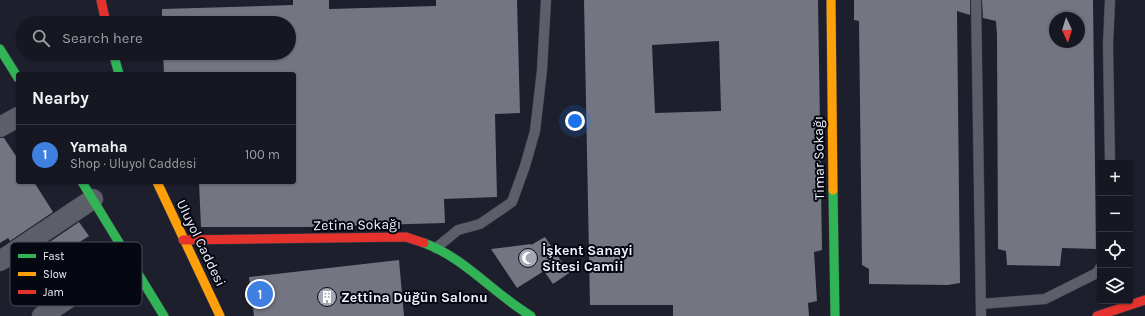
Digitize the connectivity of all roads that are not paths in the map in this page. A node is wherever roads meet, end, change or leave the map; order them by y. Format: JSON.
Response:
{"nodes":[{"id":1,"x":101,"y":0,"type":"edge"},
{"id":2,"x":546,"y":0,"type":"edge"},
{"id":3,"x":831,"y":0,"type":"edge"},
{"id":4,"x":976,"y":0,"type":"edge"},
{"id":5,"x":1110,"y":0,"type":"edge"},
{"id":6,"x":104,"y":16,"type":"edge"},
{"id":7,"x":0,"y":49,"type":"edge"},
{"id":8,"x":113,"y":60,"type":"edge"},
{"id":9,"x":115,"y":60,"type":"edge"},
{"id":10,"x":10,"y":66,"type":"junction"},
{"id":11,"x":18,"y":72,"type":"edge"},
{"id":12,"x":110,"y":72,"type":"edge"},
{"id":13,"x":118,"y":72,"type":"edge"},
{"id":14,"x":16,"y":75,"type":"edge"},
{"id":15,"x":16,"y":117,"type":"edge"},
{"id":16,"x":0,"y":127,"type":"edge"},
{"id":17,"x":1110,"y":160,"type":"edge"},
{"id":18,"x":84,"y":184,"type":"edge"},
{"id":19,"x":158,"y":184,"type":"edge"},
{"id":20,"x":95,"y":194,"type":"junction"},
{"id":21,"x":183,"y":240,"type":"junction"},
{"id":22,"x":27,"y":242,"type":"edge"},
{"id":23,"x":118,"y":242,"type":"edge"},
{"id":24,"x":436,"y":248,"type":"junction"},
{"id":25,"x":10,"y":254,"type":"edge"},
{"id":26,"x":0,"y":261,"type":"edge"},
{"id":27,"x":1097,"y":273,"type":"edge"},
{"id":28,"x":142,"y":281,"type":"edge"},
{"id":29,"x":1145,"y":300,"type":"edge"},
{"id":30,"x":981,"y":304,"type":"junction"},
{"id":31,"x":57,"y":306,"type":"edge"},
{"id":32,"x":42,"y":316,"type":"edge"},
{"id":33,"x":164,"y":316,"type":"edge"},
{"id":34,"x":220,"y":316,"type":"edge"},
{"id":35,"x":531,"y":316,"type":"edge"},
{"id":36,"x":835,"y":316,"type":"edge"},
{"id":37,"x":981,"y":316,"type":"edge"},
{"id":38,"x":1097,"y":316,"type":"edge"}],
"edges":[{"from":1,"to":6,"type":"street"},
{"from":2,"to":24,"type":"lane"},
{"from":3,"to":36,"type":"street","name":"Timar Sokağı"},
{"from":4,"to":30,"type":"lane"},
{"from":5,"to":17,"type":"lane"},
{"from":7,"to":10,"type":"street"},
{"from":8,"to":12,"type":"street"},
{"from":9,"to":13,"type":"street"},
{"from":10,"to":11,"type":"street"},
{"from":10,"to":14,"type":"street"},
{"from":15,"to":16,"type":"street"},
{"from":18,"to":20,"type":"street"},
{"from":19,"to":21,"type":"street","name":"Uluyol Caddesi"},
{"from":20,"to":22,"type":"street"},
{"from":20,"to":23,"type":"street"},
{"from":21,"to":24,"type":"street","name":"Zetina Sokağı"},
{"from":21,"to":34,"type":"street","name":"Uluyol Caddesi"},
{"from":24,"to":35,"type":"street","name":"Zetina Sokağı"},
{"from":25,"to":26,"type":"street"},
{"from":27,"to":30,"type":"lane"},
{"from":28,"to":33,"type":"street"},
{"from":29,"to":38,"type":"street"},
{"from":30,"to":37,"type":"lane"},
{"from":31,"to":32,"type":"street"}]}
